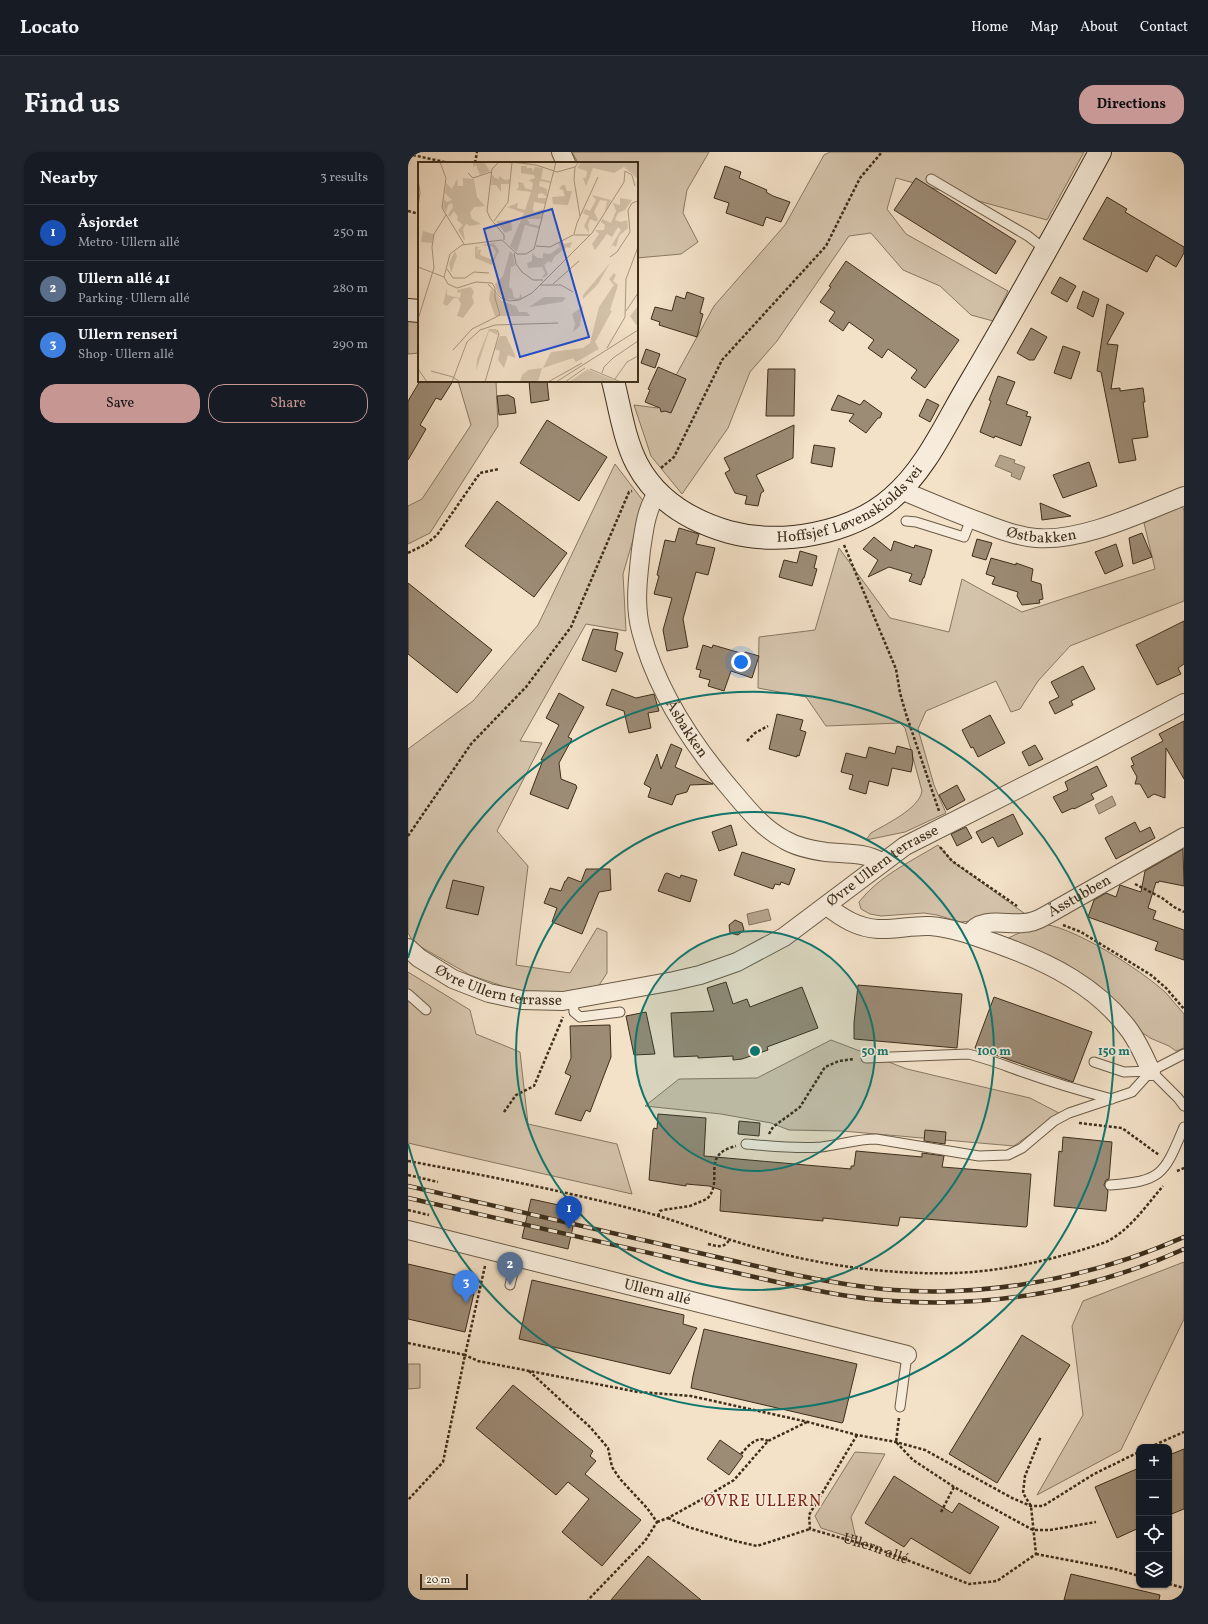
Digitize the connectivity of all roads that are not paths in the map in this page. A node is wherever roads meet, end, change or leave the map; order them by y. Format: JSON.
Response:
{"nodes":[{"id":1,"x":561,"y":152,"type":"edge"},
{"id":2,"x":1100,"y":152,"type":"edge"},
{"id":3,"x":566,"y":162,"type":"edge"},
{"id":4,"x":931,"y":179,"type":"dead end"},
{"id":5,"x":1046,"y":250,"type":"junction"},
{"id":6,"x":408,"y":310,"type":"edge"},
{"id":7,"x":418,"y":311,"type":"edge"},
{"id":8,"x":613,"y":382,"type":"edge"},
{"id":9,"x":901,"y":490,"type":"junction"},
{"id":10,"x":658,"y":492,"type":"junction"},
{"id":11,"x":1184,"y":496,"type":"edge"},
{"id":12,"x":971,"y":519,"type":"junction"},
{"id":13,"x":906,"y":521,"type":"dead end"},
{"id":14,"x":1184,"y":703,"type":"edge"},
{"id":15,"x":1184,"y":837,"type":"edge"},
{"id":16,"x":882,"y":862,"type":"junction"},
{"id":17,"x":827,"y":906,"type":"junction"},
{"id":18,"x":970,"y":934,"type":"junction"},
{"id":19,"x":408,"y":948,"type":"edge"},
{"id":20,"x":408,"y":994,"type":"edge"},
{"id":21,"x":568,"y":1000,"type":"junction"},
{"id":22,"x":426,"y":1010,"type":"dead end"},
{"id":23,"x":620,"y":1012,"type":"dead end"},
{"id":24,"x":1184,"y":1054,"type":"edge"},
{"id":25,"x":866,"y":1058,"type":"road end"},
{"id":26,"x":1094,"y":1062,"type":"dead end"},
{"id":27,"x":1151,"y":1072,"type":"junction"},
{"id":28,"x":1112,"y":1099,"type":"junction"},
{"id":29,"x":1184,"y":1106,"type":"edge"},
{"id":30,"x":1184,"y":1128,"type":"edge"},
{"id":31,"x":746,"y":1144,"type":"road end"},
{"id":32,"x":1110,"y":1185,"type":"dead end"},
{"id":33,"x":408,"y":1230,"type":"edge"},
{"id":34,"x":517,"y":1256,"type":"junction"},
{"id":35,"x":510,"y":1285,"type":"dead end"},
{"id":36,"x":907,"y":1355,"type":"joint"},
{"id":37,"x":900,"y":1407,"type":"road end"}],
"edges":[{"from":1,"to":3,"type":"street"},
{"from":2,"to":5,"type":"street","name":"Hoffsjef Løvenskiolds vei"},
{"from":4,"to":5,"type":"lane"},
{"from":5,"to":9,"type":"street","name":"Hoffsjef Løvenskiolds vei"},
{"from":6,"to":7,"type":"street"},
{"from":8,"to":10,"type":"street","name":"Hoffsjef Løvenskiolds vei"},
{"from":9,"to":10,"type":"street","name":"Hoffsjef Løvenskiolds vei"},
{"from":9,"to":12,"type":"street","name":"Østbakken"},
{"from":10,"to":16,"type":"street","name":"Åsbakken"},
{"from":11,"to":12,"type":"street","name":"Østbakken"},
{"from":12,"to":13,"type":"lane"},
{"from":14,"to":16,"type":"street","name":"Øvre Ullern terrasse"},
{"from":15,"to":18,"type":"street","name":"Åsstubben"},
{"from":16,"to":17,"type":"street","name":"Øvre Ullern terrasse"},
{"from":17,"to":18,"type":"street"},
{"from":17,"to":21,"type":"street","name":"Øvre Ullern terrasse"},
{"from":18,"to":27,"type":"street"},
{"from":19,"to":21,"type":"street","name":"Øvre Ullern terrasse"},
{"from":20,"to":22,"type":"lane"},
{"from":21,"to":23,"type":"lane","name":"Øvre Ullern terrasse"},
{"from":24,"to":27,"type":"lane"},
{"from":25,"to":28,"type":"lane"},
{"from":26,"to":27,"type":"lane"},
{"from":27,"to":28,"type":"lane"},
{"from":27,"to":29,"type":"lane"},
{"from":28,"to":31,"type":"lane"},
{"from":30,"to":32,"type":"lane"},
{"from":33,"to":34,"type":"street","name":"Ullern allé"},
{"from":34,"to":35,"type":"lane"},
{"from":34,"to":36,"type":"street","name":"Ullern allé"},
{"from":36,"to":37,"type":"lane"}]}
